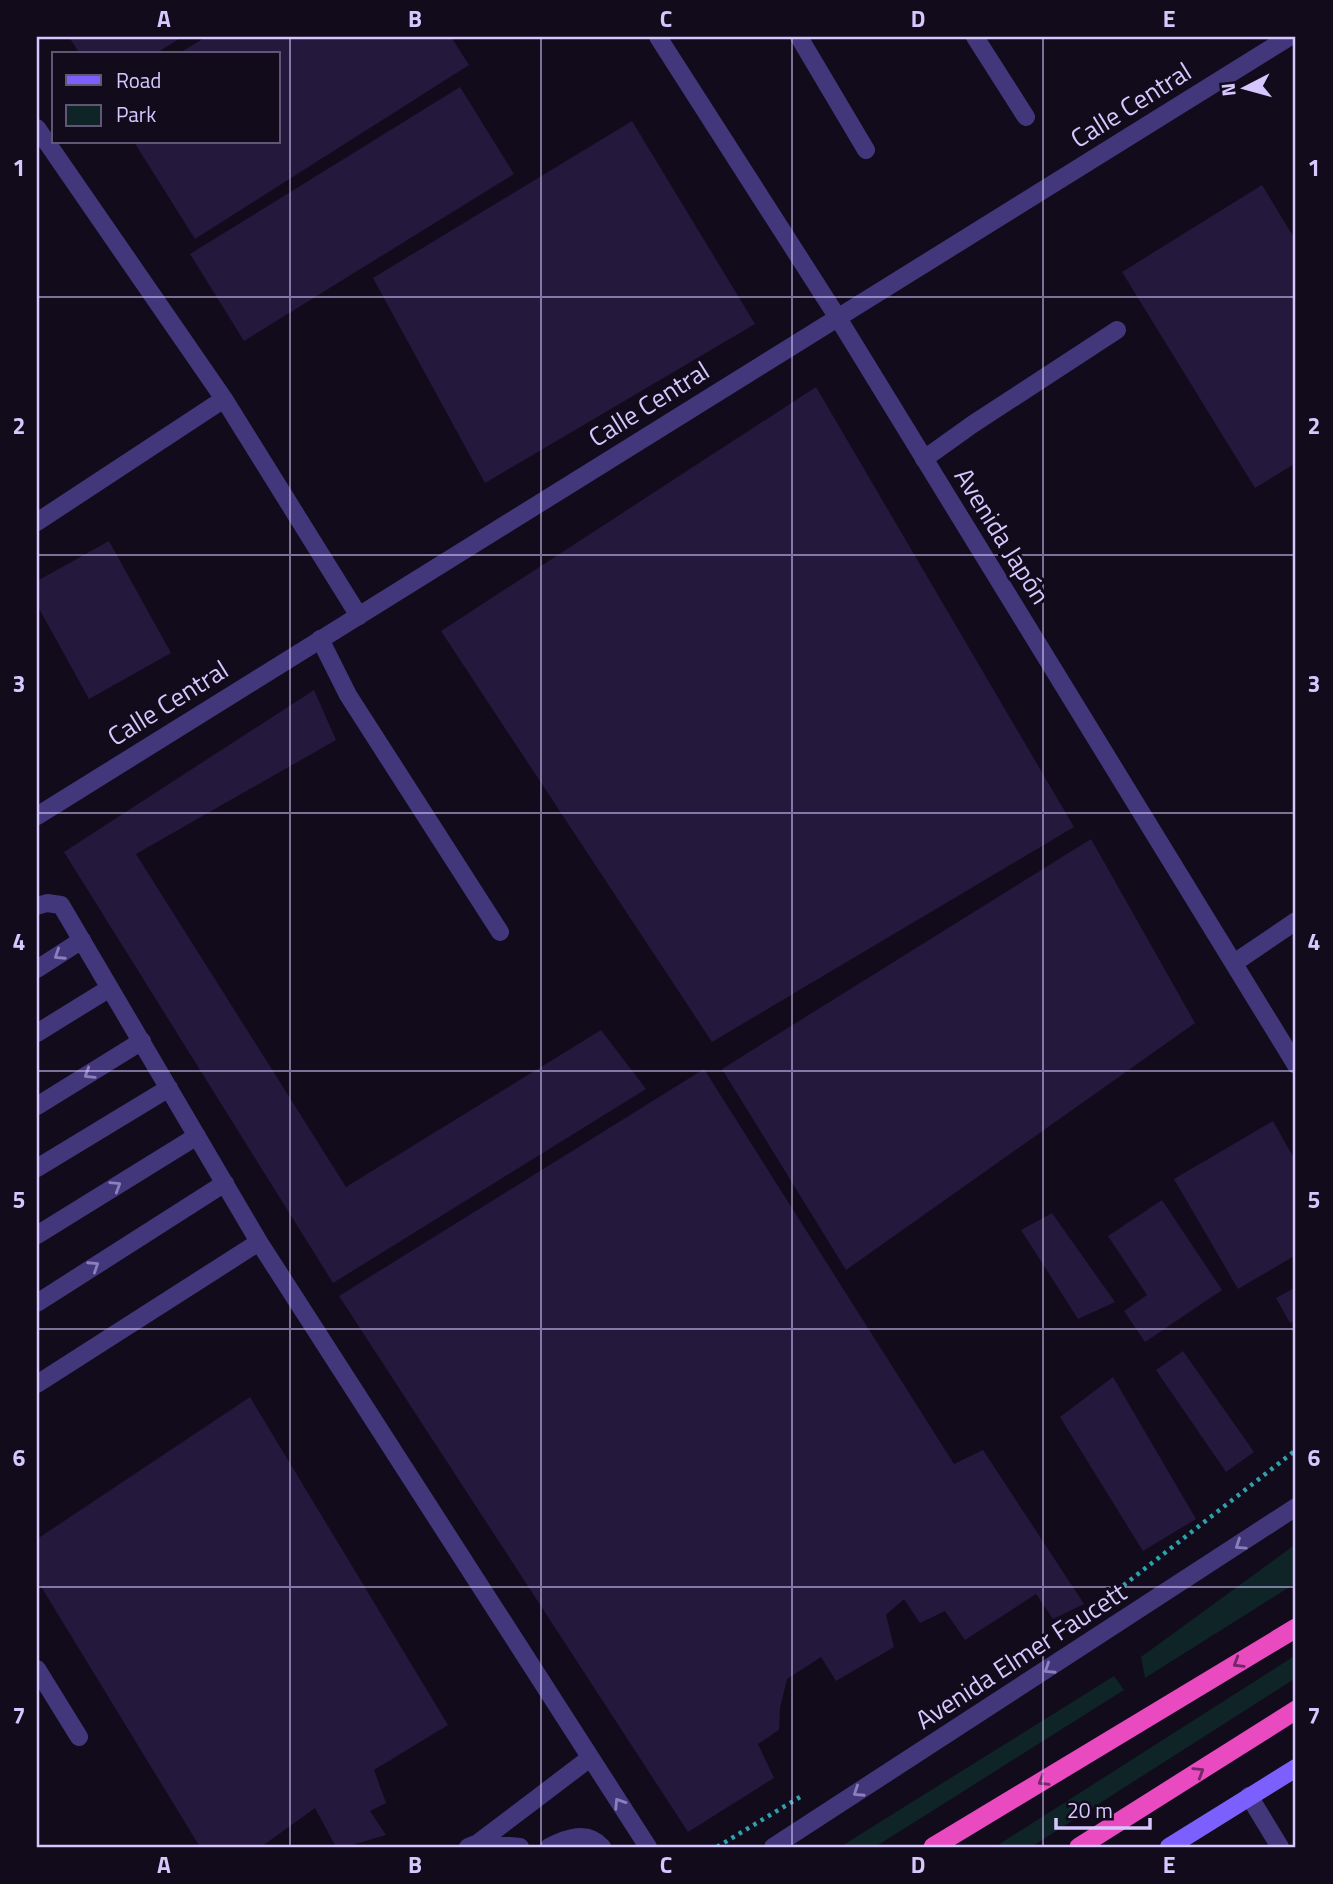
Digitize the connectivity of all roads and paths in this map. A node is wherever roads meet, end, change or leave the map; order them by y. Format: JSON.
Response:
{"nodes":[{"id":1,"x":658,"y":37,"type":"edge"},
{"id":2,"x":799,"y":37,"type":"edge"},
{"id":3,"x":975,"y":37,"type":"edge"},
{"id":4,"x":1289,"y":37,"type":"edge"},
{"id":5,"x":1026,"y":117,"type":"dead end"},
{"id":6,"x":37,"y":128,"type":"edge"},
{"id":7,"x":866,"y":150,"type":"dead end"},
{"id":8,"x":838,"y":318,"type":"junction"},
{"id":9,"x":1117,"y":330,"type":"dead end"},
{"id":10,"x":224,"y":399,"type":"junction"},
{"id":11,"x":925,"y":459,"type":"junction"},
{"id":12,"x":37,"y":522,"type":"edge"},
{"id":13,"x":359,"y":616,"type":"junction"},
{"id":14,"x":320,"y":639,"type":"junction"},
{"id":15,"x":37,"y":816,"type":"edge"},
{"id":16,"x":37,"y":906,"type":"edge"},
{"id":17,"x":1296,"y":921,"type":"edge"},
{"id":18,"x":499,"y":932,"type":"dead end"},
{"id":19,"x":82,"y":940,"type":"junction"},
{"id":20,"x":1234,"y":963,"type":"junction"},
{"id":21,"x":37,"y":969,"type":"edge"},
{"id":22,"x":110,"y":988,"type":"junction"},
{"id":23,"x":37,"y":1033,"type":"edge"},
{"id":24,"x":142,"y":1041,"type":"junction"},
{"id":25,"x":1296,"y":1065,"type":"edge"},
{"id":26,"x":169,"y":1088,"type":"junction"},
{"id":27,"x":37,"y":1106,"type":"edge"},
{"id":28,"x":197,"y":1136,"type":"junction"},
{"id":29,"x":37,"y":1168,"type":"edge"},
{"id":30,"x":225,"y":1183,"type":"junction"},
{"id":31,"x":37,"y":1235,"type":"edge"},
{"id":32,"x":259,"y":1242,"type":"junction"},
{"id":33,"x":37,"y":1303,"type":"edge"},
{"id":34,"x":37,"y":1384,"type":"edge"},
{"id":35,"x":1296,"y":1450,"type":"edge"},
{"id":36,"x":1296,"y":1507,"type":"edge"},
{"id":37,"x":1105,"y":1600,"type":"dead end"},
{"id":38,"x":1296,"y":1628,"type":"edge"},
{"id":39,"x":37,"y":1669,"type":"edge"},
{"id":40,"x":1296,"y":1710,"type":"edge"},
{"id":41,"x":79,"y":1737,"type":"dead end"},
{"id":42,"x":590,"y":1758,"type":"junction"},
{"id":43,"x":1296,"y":1768,"type":"edge"},
{"id":44,"x":811,"y":1790,"type":"dead end"},
{"id":45,"x":1249,"y":1796,"type":"junction"},
{"id":46,"x":473,"y":1845,"type":"edge"},
{"id":47,"x":520,"y":1847,"type":"edge"},
{"id":48,"x":549,"y":1847,"type":"edge"},
{"id":49,"x":602,"y":1847,"type":"edge"},
{"id":50,"x":648,"y":1847,"type":"edge"},
{"id":51,"x":718,"y":1847,"type":"edge"},
{"id":52,"x":773,"y":1847,"type":"edge"},
{"id":53,"x":933,"y":1847,"type":"edge"},
{"id":54,"x":1079,"y":1847,"type":"edge"},
{"id":55,"x":1169,"y":1847,"type":"edge"},
{"id":56,"x":1280,"y":1847,"type":"edge"}],
"edges":[{"from":1,"to":8,"type":"street","name":"Avenida Japón"},
{"from":2,"to":7,"type":"street"},
{"from":3,"to":5,"type":"street"},
{"from":4,"to":8,"type":"street","name":"Calle Central"},
{"from":6,"to":10,"type":"street"},
{"from":8,"to":11,"type":"street","name":"Avenida Japón"},
{"from":8,"to":13,"type":"street","name":"Calle Central"},
{"from":9,"to":11,"type":"street"},
{"from":10,"to":12,"type":"street"},
{"from":10,"to":13,"type":"street"},
{"from":11,"to":20,"type":"street","name":"Avenida Japón"},
{"from":13,"to":14,"type":"street","name":"Calle Central"},
{"from":14,"to":15,"type":"street","name":"Calle Central"},
{"from":14,"to":18,"type":"street"},
{"from":16,"to":19,"type":"street"},
{"from":17,"to":20,"type":"street"},
{"from":19,"to":21,"type":"street","one_way":true},
{"from":19,"to":22,"type":"street"},
{"from":20,"to":25,"type":"street","name":"Avenida Japón"},
{"from":22,"to":23,"type":"street"},
{"from":22,"to":24,"type":"street"},
{"from":24,"to":26,"type":"street"},
{"from":24,"to":27,"type":"street","one_way":true},
{"from":26,"to":28,"type":"street"},
{"from":26,"to":29,"type":"street"},
{"from":28,"to":30,"type":"street"},
{"from":31,"to":28,"type":"street","one_way":true},
{"from":30,"to":32,"type":"street"},
{"from":33,"to":30,"type":"street","one_way":true},
{"from":32,"to":34,"type":"street"},
{"from":32,"to":42,"type":"street"},
{"from":35,"to":37,"type":"path"},
{"from":36,"to":52,"type":"street","name":"Avenida Elmer Faucett","one_way":true},
{"from":38,"to":53,"type":"highway","one_way":true},
{"from":39,"to":41,"type":"street"},
{"from":54,"to":40,"type":"highway","one_way":true},
{"from":42,"to":46,"type":"street"},
{"from":50,"to":42,"type":"street","one_way":true},
{"from":43,"to":45,"type":"main road"},
{"from":44,"to":51,"type":"path"},
{"from":45,"to":55,"type":"main road"},
{"from":45,"to":56,"type":"street"},
{"from":46,"to":47,"type":"street"},
{"from":48,"to":49,"type":"street"}]}
